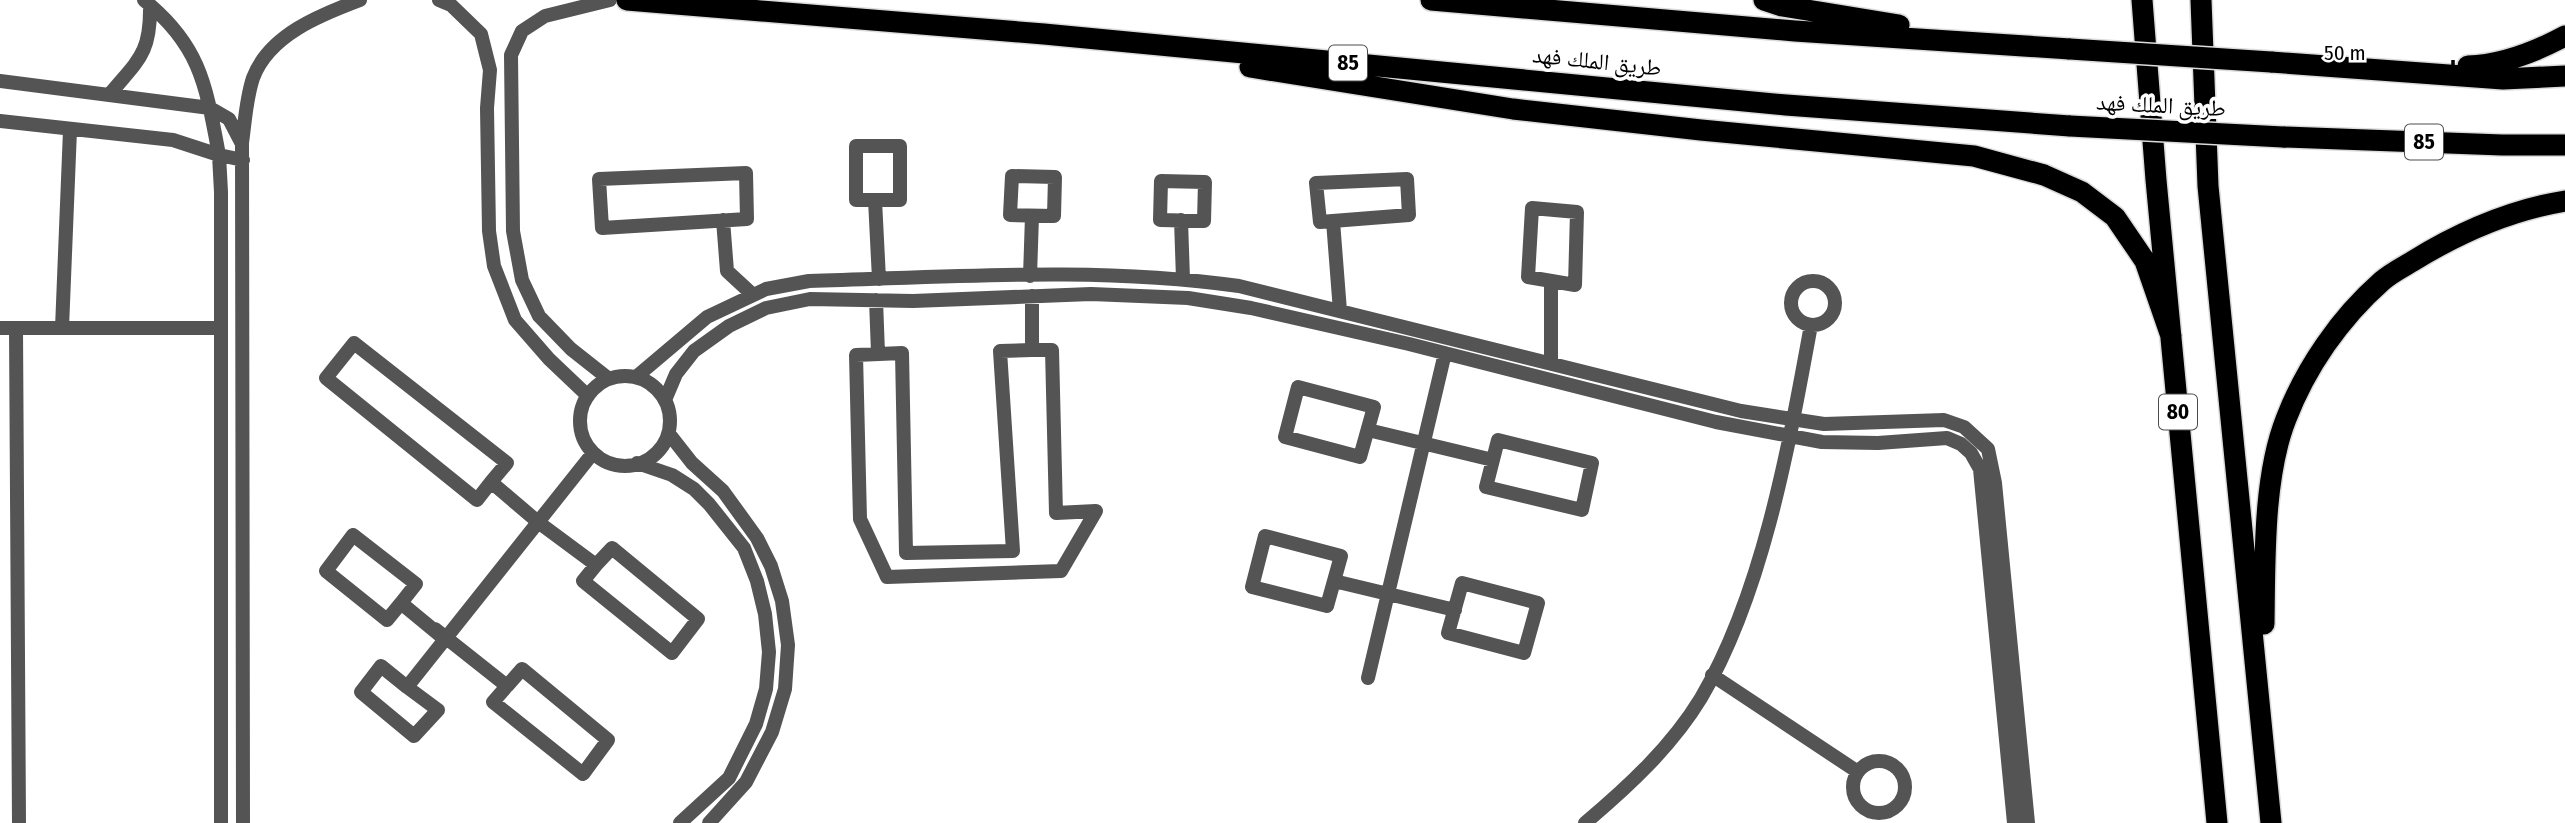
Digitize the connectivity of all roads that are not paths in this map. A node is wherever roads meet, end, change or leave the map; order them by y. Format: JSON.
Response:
{"nodes":[{"id":1,"x":360,"y":0,"type":"edge"},
{"id":2,"x":439,"y":0,"type":"edge"},
{"id":3,"x":610,"y":0,"type":"edge"},
{"id":4,"x":627,"y":0,"type":"edge"},
{"id":5,"x":1432,"y":0,"type":"edge"},
{"id":6,"x":1764,"y":0,"type":"edge"},
{"id":7,"x":2142,"y":0,"type":"edge"},
{"id":8,"x":2201,"y":0,"type":"edge"},
{"id":9,"x":147,"y":3,"type":"edge"},
{"id":10,"x":1044,"y":34,"type":"junction"},
{"id":11,"x":2565,"y":36,"type":"edge"},
{"id":12,"x":2022,"y":45,"type":"junction"},
{"id":13,"x":2368,"y":69,"type":"junction"},
{"id":14,"x":2565,"y":76,"type":"edge"},
{"id":15,"x":0,"y":81,"type":"edge"},
{"id":16,"x":109,"y":95,"type":"junction"},
{"id":17,"x":210,"y":108,"type":"junction"},
{"id":18,"x":0,"y":121,"type":"edge"},
{"id":19,"x":70,"y":130,"type":"junction"},
{"id":20,"x":242,"y":144,"type":"junction"},
{"id":21,"x":2565,"y":145,"type":"edge"},
{"id":22,"x":219,"y":155,"type":"junction"},
{"id":23,"x":243,"y":160,"type":"junction"},
{"id":24,"x":875,"y":200,"type":"junction"},
{"id":25,"x":2565,"y":201,"type":"edge"},
{"id":26,"x":1032,"y":215,"type":"dead end"},
{"id":27,"x":723,"y":220,"type":"junction"},
{"id":28,"x":1181,"y":220,"type":"dead end"},
{"id":29,"x":1333,"y":221,"type":"junction"},
{"id":30,"x":1030,"y":276,"type":"junction"},
{"id":31,"x":879,"y":279,"type":"junction"},
{"id":32,"x":1183,"y":279,"type":"junction"},
{"id":33,"x":1551,"y":281,"type":"junction"},
{"id":34,"x":752,"y":295,"type":"junction"},
{"id":35,"x":1031,"y":296,"type":"junction"},
{"id":36,"x":876,"y":300,"type":"junction"},
{"id":37,"x":1340,"y":311,"type":"junction"},
{"id":38,"x":1811,"y":325,"type":"dead end"},
{"id":39,"x":0,"y":328,"type":"edge"},
{"id":40,"x":16,"y":328,"type":"junction"},
{"id":41,"x":62,"y":328,"type":"junction"},
{"id":42,"x":221,"y":328,"type":"junction"},
{"id":43,"x":2171,"y":336,"type":"junction"},
{"id":44,"x":1032,"y":350,"type":"junction"},
{"id":45,"x":1445,"y":353,"type":"junction"},
{"id":46,"x":878,"y":354,"type":"junction"},
{"id":47,"x":1552,"y":363,"type":"junction"},
{"id":48,"x":636,"y":377,"type":"junction"},
{"id":49,"x":609,"y":379,"type":"junction"},
{"id":50,"x":588,"y":396,"type":"junction"},
{"id":51,"x":665,"y":400,"type":"junction"},
{"id":52,"x":1793,"y":419,"type":"junction"},
{"id":53,"x":1368,"y":430,"type":"junction"},
{"id":54,"x":670,"y":435,"type":"junction"},
{"id":55,"x":1790,"y":436,"type":"junction"},
{"id":56,"x":1423,"y":443,"type":"junction"},
{"id":57,"x":593,"y":453,"type":"junction"},
{"id":58,"x":1493,"y":460,"type":"junction"},
{"id":59,"x":637,"y":464,"type":"junction"},
{"id":60,"x":491,"y":482,"type":"junction"},
{"id":61,"x":538,"y":522,"type":"junction"},
{"id":62,"x":596,"y":565,"type":"junction"},
{"id":63,"x":1334,"y":581,"type":"junction"},
{"id":64,"x":1387,"y":594,"type":"junction"},
{"id":65,"x":401,"y":603,"type":"junction"},
{"id":66,"x":1455,"y":610,"type":"junction"},
{"id":67,"x":442,"y":636,"type":"junction"},
{"id":68,"x":1712,"y":675,"type":"junction"},
{"id":69,"x":1367,"y":678,"type":"dead end"},
{"id":70,"x":507,"y":686,"type":"junction"},
{"id":71,"x":407,"y":687,"type":"junction"},
{"id":72,"x":2262,"y":727,"type":"junction"},
{"id":73,"x":1858,"y":772,"type":"dead end"},
{"id":74,"x":19,"y":823,"type":"edge"},
{"id":75,"x":221,"y":823,"type":"edge"},
{"id":76,"x":243,"y":823,"type":"edge"},
{"id":77,"x":680,"y":823,"type":"edge"},
{"id":78,"x":709,"y":823,"type":"edge"},
{"id":79,"x":1585,"y":823,"type":"edge"},
{"id":80,"x":2014,"y":823,"type":"edge"},
{"id":81,"x":2028,"y":823,"type":"edge"},
{"id":82,"x":2217,"y":823,"type":"edge"},
{"id":83,"x":2271,"y":823,"type":"edge"}],
"edges":[{"from":1,"to":20,"type":"street"},
{"from":2,"to":50,"type":"street"},
{"from":3,"to":49,"type":"street"},
{"from":4,"to":10,"type":"highway","name":"طريق الملك فهد","number":"85"},
{"from":5,"to":12,"type":"highway","name":"طريق الملك فهد"},
{"from":6,"to":12,"type":"highway"},
{"from":7,"to":43,"type":"highway","number":"80"},
{"from":8,"to":72,"type":"highway","number":"80"},
{"from":9,"to":16,"type":"street"},
{"from":9,"to":17,"type":"street"},
{"from":10,"to":21,"type":"highway","name":"طريق الملك فهد","number":"85","bridge":true},
{"from":10,"to":43,"type":"highway"},
{"from":11,"to":13,"type":"highway"},
{"from":12,"to":13,"type":"highway","name":"طريق الملك فهد","bridge":true},
{"from":13,"to":14,"type":"highway","name":"طريق الملك فهد"},
{"from":15,"to":16,"type":"street"},
{"from":16,"to":17,"type":"street"},
{"from":17,"to":20,"type":"street"},
{"from":17,"to":22,"type":"street"},
{"from":18,"to":19,"type":"street"},
{"from":19,"to":22,"type":"street"},
{"from":19,"to":41,"type":"street"},
{"from":20,"to":23,"type":"street"},
{"from":22,"to":23,"type":"street"},
{"from":22,"to":42,"type":"street"},
{"from":23,"to":76,"type":"street"},
{"from":24,"to":24,"type":"street"},
{"from":24,"to":31,"type":"street"},
{"from":25,"to":72,"type":"highway"},
{"from":26,"to":30,"type":"street"},
{"from":27,"to":27,"type":"street"},
{"from":27,"to":34,"type":"street"},
{"from":28,"to":32,"type":"street"},
{"from":29,"to":29,"type":"street"},
{"from":29,"to":37,"type":"street"},
{"from":30,"to":31,"type":"street"},
{"from":30,"to":32,"type":"street"},
{"from":31,"to":34,"type":"street"},
{"from":32,"to":37,"type":"street"},
{"from":33,"to":33,"type":"street"},
{"from":33,"to":47,"type":"street"},
{"from":34,"to":48,"type":"street"},
{"from":35,"to":36,"type":"street"},
{"from":35,"to":44,"type":"street"},
{"from":35,"to":45,"type":"street"},
{"from":36,"to":46,"type":"street"},
{"from":36,"to":51,"type":"street"},
{"from":37,"to":47,"type":"street"},
{"from":38,"to":52,"type":"street"},
{"from":39,"to":40,"type":"street"},
{"from":40,"to":41,"type":"street"},
{"from":40,"to":74,"type":"street"},
{"from":41,"to":42,"type":"street"},
{"from":42,"to":75,"type":"street"},
{"from":43,"to":82,"type":"highway","number":"80"},
{"from":44,"to":46,"type":"street"},
{"from":44,"to":46,"type":"street"},
{"from":45,"to":55,"type":"street"},
{"from":45,"to":56,"type":"street"},
{"from":47,"to":52,"type":"street"},
{"from":48,"to":49,"type":"street"},
{"from":48,"to":51,"type":"street"},
{"from":49,"to":50,"type":"street"},
{"from":50,"to":57,"type":"street"},
{"from":51,"to":54,"type":"street"},
{"from":52,"to":55,"type":"street"},
{"from":52,"to":81,"type":"street"},
{"from":53,"to":53,"type":"street"},
{"from":53,"to":56,"type":"street"},
{"from":54,"to":59,"type":"street"},
{"from":54,"to":78,"type":"street"},
{"from":55,"to":68,"type":"street"},
{"from":55,"to":80,"type":"street"},
{"from":56,"to":58,"type":"street"},
{"from":56,"to":64,"type":"street"},
{"from":57,"to":59,"type":"street"},
{"from":57,"to":61,"type":"street"},
{"from":58,"to":58,"type":"street"},
{"from":59,"to":77,"type":"street"},
{"from":60,"to":60,"type":"street"},
{"from":60,"to":61,"type":"street"},
{"from":61,"to":62,"type":"street"},
{"from":61,"to":67,"type":"street"},
{"from":62,"to":62,"type":"street"},
{"from":63,"to":63,"type":"street"},
{"from":63,"to":64,"type":"street"},
{"from":64,"to":66,"type":"street"},
{"from":64,"to":69,"type":"street"},
{"from":65,"to":65,"type":"street"},
{"from":65,"to":67,"type":"street"},
{"from":66,"to":66,"type":"street"},
{"from":67,"to":70,"type":"street"},
{"from":67,"to":71,"type":"street"},
{"from":68,"to":73,"type":"street"},
{"from":68,"to":79,"type":"street"},
{"from":70,"to":70,"type":"street"},
{"from":71,"to":71,"type":"street"},
{"from":72,"to":83,"type":"highway","number":"80"}]}
